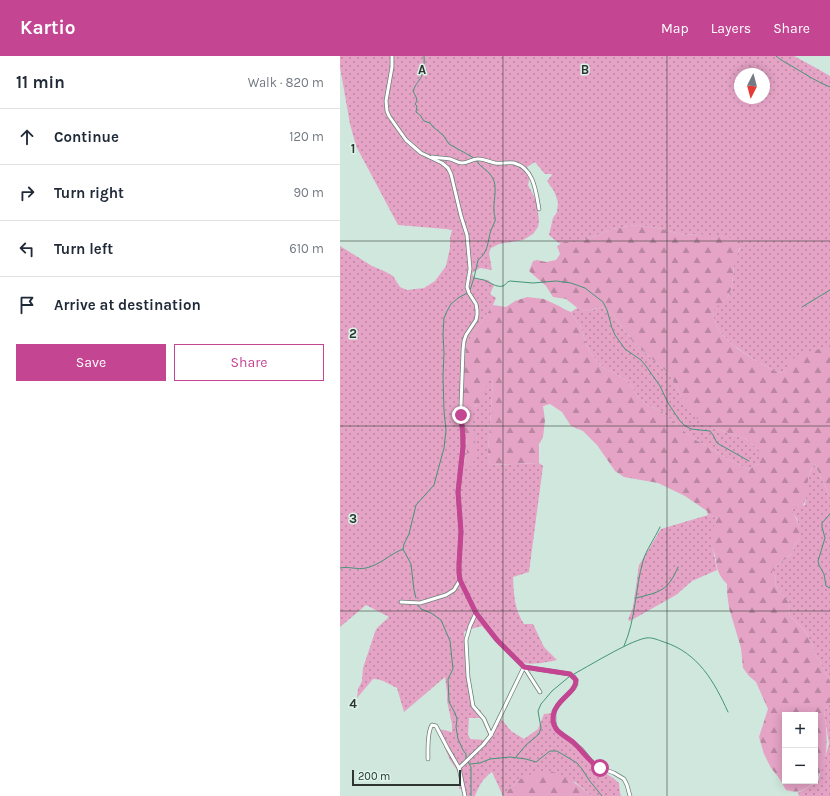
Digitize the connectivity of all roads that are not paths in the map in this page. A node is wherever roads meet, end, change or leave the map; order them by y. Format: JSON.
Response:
{"nodes":[{"id":1,"x":392,"y":56,"type":"edge"},
{"id":2,"x":430,"y":157,"type":"junction"},
{"id":3,"x":539,"y":209,"type":"dead end"},
{"id":4,"x":460,"y":580,"type":"junction"},
{"id":5,"x":401,"y":602,"type":"dead end"},
{"id":6,"x":476,"y":613,"type":"junction"},
{"id":7,"x":524,"y":667,"type":"junction"},
{"id":8,"x":540,"y":692,"type":"dead end"},
{"id":9,"x":491,"y":735,"type":"junction"},
{"id":10,"x":428,"y":759,"type":"dead end"},
{"id":11,"x":459,"y":768,"type":"junction"},
{"id":12,"x":465,"y":796,"type":"edge"},
{"id":13,"x":630,"y":796,"type":"edge"}],
"edges":[{"from":1,"to":2,"type":"street"},
{"from":2,"to":3,"type":"street"},
{"from":2,"to":4,"type":"street"},
{"from":4,"to":5,"type":"street"},
{"from":4,"to":6,"type":"street"},
{"from":6,"to":7,"type":"street"},
{"from":6,"to":9,"type":"street"},
{"from":7,"to":8,"type":"street"},
{"from":7,"to":9,"type":"street"},
{"from":7,"to":13,"type":"street"},
{"from":9,"to":11,"type":"street"},
{"from":10,"to":11,"type":"street"},
{"from":11,"to":12,"type":"street"}]}
